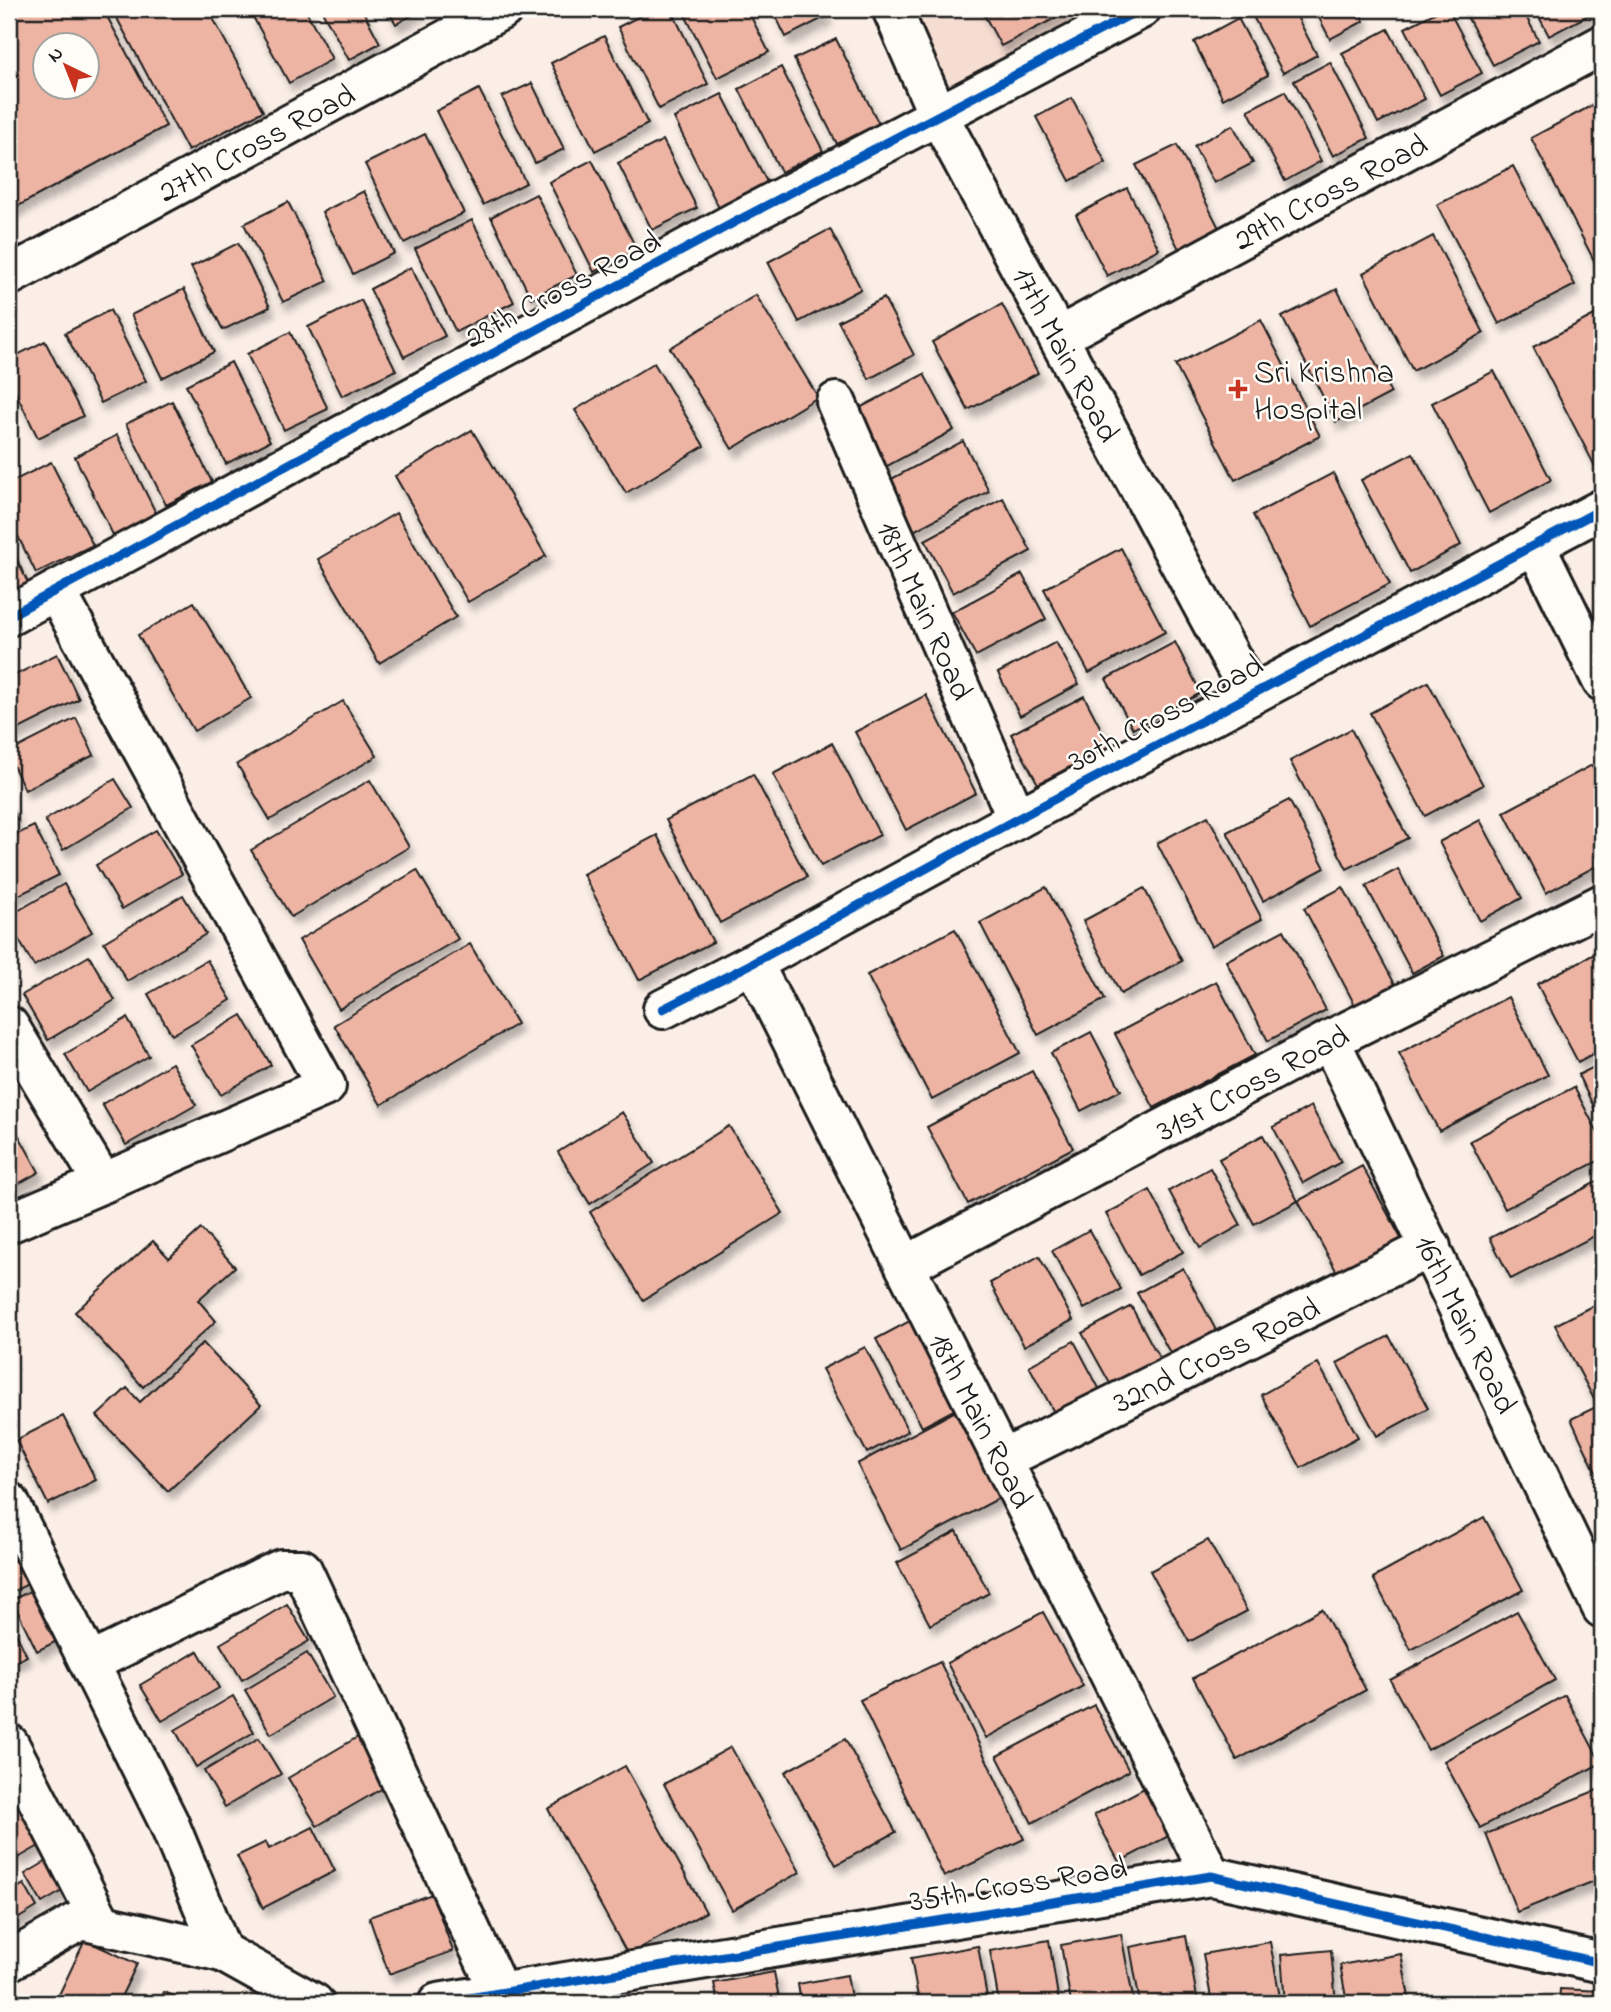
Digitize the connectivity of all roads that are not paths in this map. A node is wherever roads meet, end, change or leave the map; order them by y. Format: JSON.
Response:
{"nodes":[{"id":1,"x":503,"y":9,"type":"edge"},
{"id":2,"x":892,"y":9,"type":"edge"},
{"id":3,"x":1141,"y":9,"type":"edge"},
{"id":4,"x":1602,"y":45,"type":"edge"},
{"id":5,"x":938,"y":115,"type":"junction"},
{"id":6,"x":9,"y":276,"type":"edge"},
{"id":7,"x":1058,"y":337,"type":"junction"},
{"id":8,"x":836,"y":402,"type":"dead end"},
{"id":9,"x":1602,"y":509,"type":"edge"},
{"id":10,"x":1536,"y":545,"type":"junction"},
{"id":11,"x":56,"y":591,"type":"junction"},
{"id":12,"x":9,"y":616,"type":"edge"},
{"id":13,"x":1602,"y":681,"type":"edge"},
{"id":14,"x":1251,"y":695,"type":"junction"},
{"id":15,"x":1017,"y":818,"type":"junction"},
{"id":16,"x":1602,"y":904,"type":"edge"},
{"id":17,"x":754,"y":963,"type":"junction"},
{"id":18,"x":663,"y":1009,"type":"dead end"},
{"id":19,"x":9,"y":1026,"type":"edge"},
{"id":20,"x":1330,"y":1041,"type":"junction"},
{"id":21,"x":103,"y":1183,"type":"junction"},
{"id":22,"x":9,"y":1223,"type":"edge"},
{"id":23,"x":1430,"y":1247,"type":"junction"},
{"id":24,"x":905,"y":1266,"type":"junction"},
{"id":25,"x":1002,"y":1460,"type":"junction"},
{"id":26,"x":9,"y":1502,"type":"edge"},
{"id":27,"x":1602,"y":1608,"type":"edge"},
{"id":28,"x":90,"y":1663,"type":"junction"},
{"id":29,"x":9,"y":1744,"type":"edge"},
{"id":30,"x":1211,"y":1876,"type":"junction"},
{"id":31,"x":102,"y":1925,"type":"junction"},
{"id":32,"x":222,"y":1952,"type":"junction"},
{"id":33,"x":9,"y":1961,"type":"edge"},
{"id":34,"x":1602,"y":1963,"type":"edge"},
{"id":35,"x":500,"y":1993,"type":"junction"},
{"id":36,"x":314,"y":2003,"type":"edge"},
{"id":37,"x":438,"y":2003,"type":"edge"}],
"edges":[{"from":1,"to":6,"type":"street","name":"27th Cross Road"},
{"from":2,"to":5,"type":"street","name":"17th Main Road"},
{"from":3,"to":5,"type":"street","name":"28th Cross Road"},
{"from":4,"to":7,"type":"street","name":"29th Cross Road"},
{"from":5,"to":7,"type":"street","name":"17th Main Road"},
{"from":5,"to":11,"type":"street","name":"28th Cross Road"},
{"from":7,"to":14,"type":"street","name":"17th Main Road"},
{"from":8,"to":15,"type":"street","name":"18th Main Road"},
{"from":9,"to":10,"type":"street","name":"30th Cross Road"},
{"from":10,"to":13,"type":"street"},
{"from":10,"to":14,"type":"street","name":"30th Cross Road"},
{"from":11,"to":12,"type":"street","name":"28th Cross Road"},
{"from":11,"to":21,"type":"street"},
{"from":14,"to":15,"type":"street","name":"30th Cross Road"},
{"from":15,"to":17,"type":"street","name":"30th Cross Road"},
{"from":16,"to":20,"type":"street","name":"31st Cross Road"},
{"from":17,"to":18,"type":"street","name":"30th Cross Road"},
{"from":17,"to":24,"type":"street","name":"18th Main Road"},
{"from":19,"to":21,"type":"street"},
{"from":20,"to":23,"type":"street","name":"16th Main Road"},
{"from":20,"to":24,"type":"street","name":"31st Cross Road"},
{"from":21,"to":22,"type":"street"},
{"from":23,"to":25,"type":"street","name":"32nd Cross Road"},
{"from":23,"to":27,"type":"street","name":"16th Main Road"},
{"from":24,"to":25,"type":"street","name":"18th Main Road"},
{"from":25,"to":30,"type":"street","name":"18th Main Road"},
{"from":26,"to":28,"type":"street"},
{"from":28,"to":32,"type":"street"},
{"from":28,"to":35,"type":"street"},
{"from":29,"to":31,"type":"street"},
{"from":30,"to":34,"type":"street","name":"35th Cross Road"},
{"from":30,"to":35,"type":"street","name":"35th Cross Road"},
{"from":31,"to":32,"type":"street"},
{"from":31,"to":33,"type":"street"},
{"from":32,"to":36,"type":"street"},
{"from":35,"to":37,"type":"street","name":"35th Cross Road"}]}
